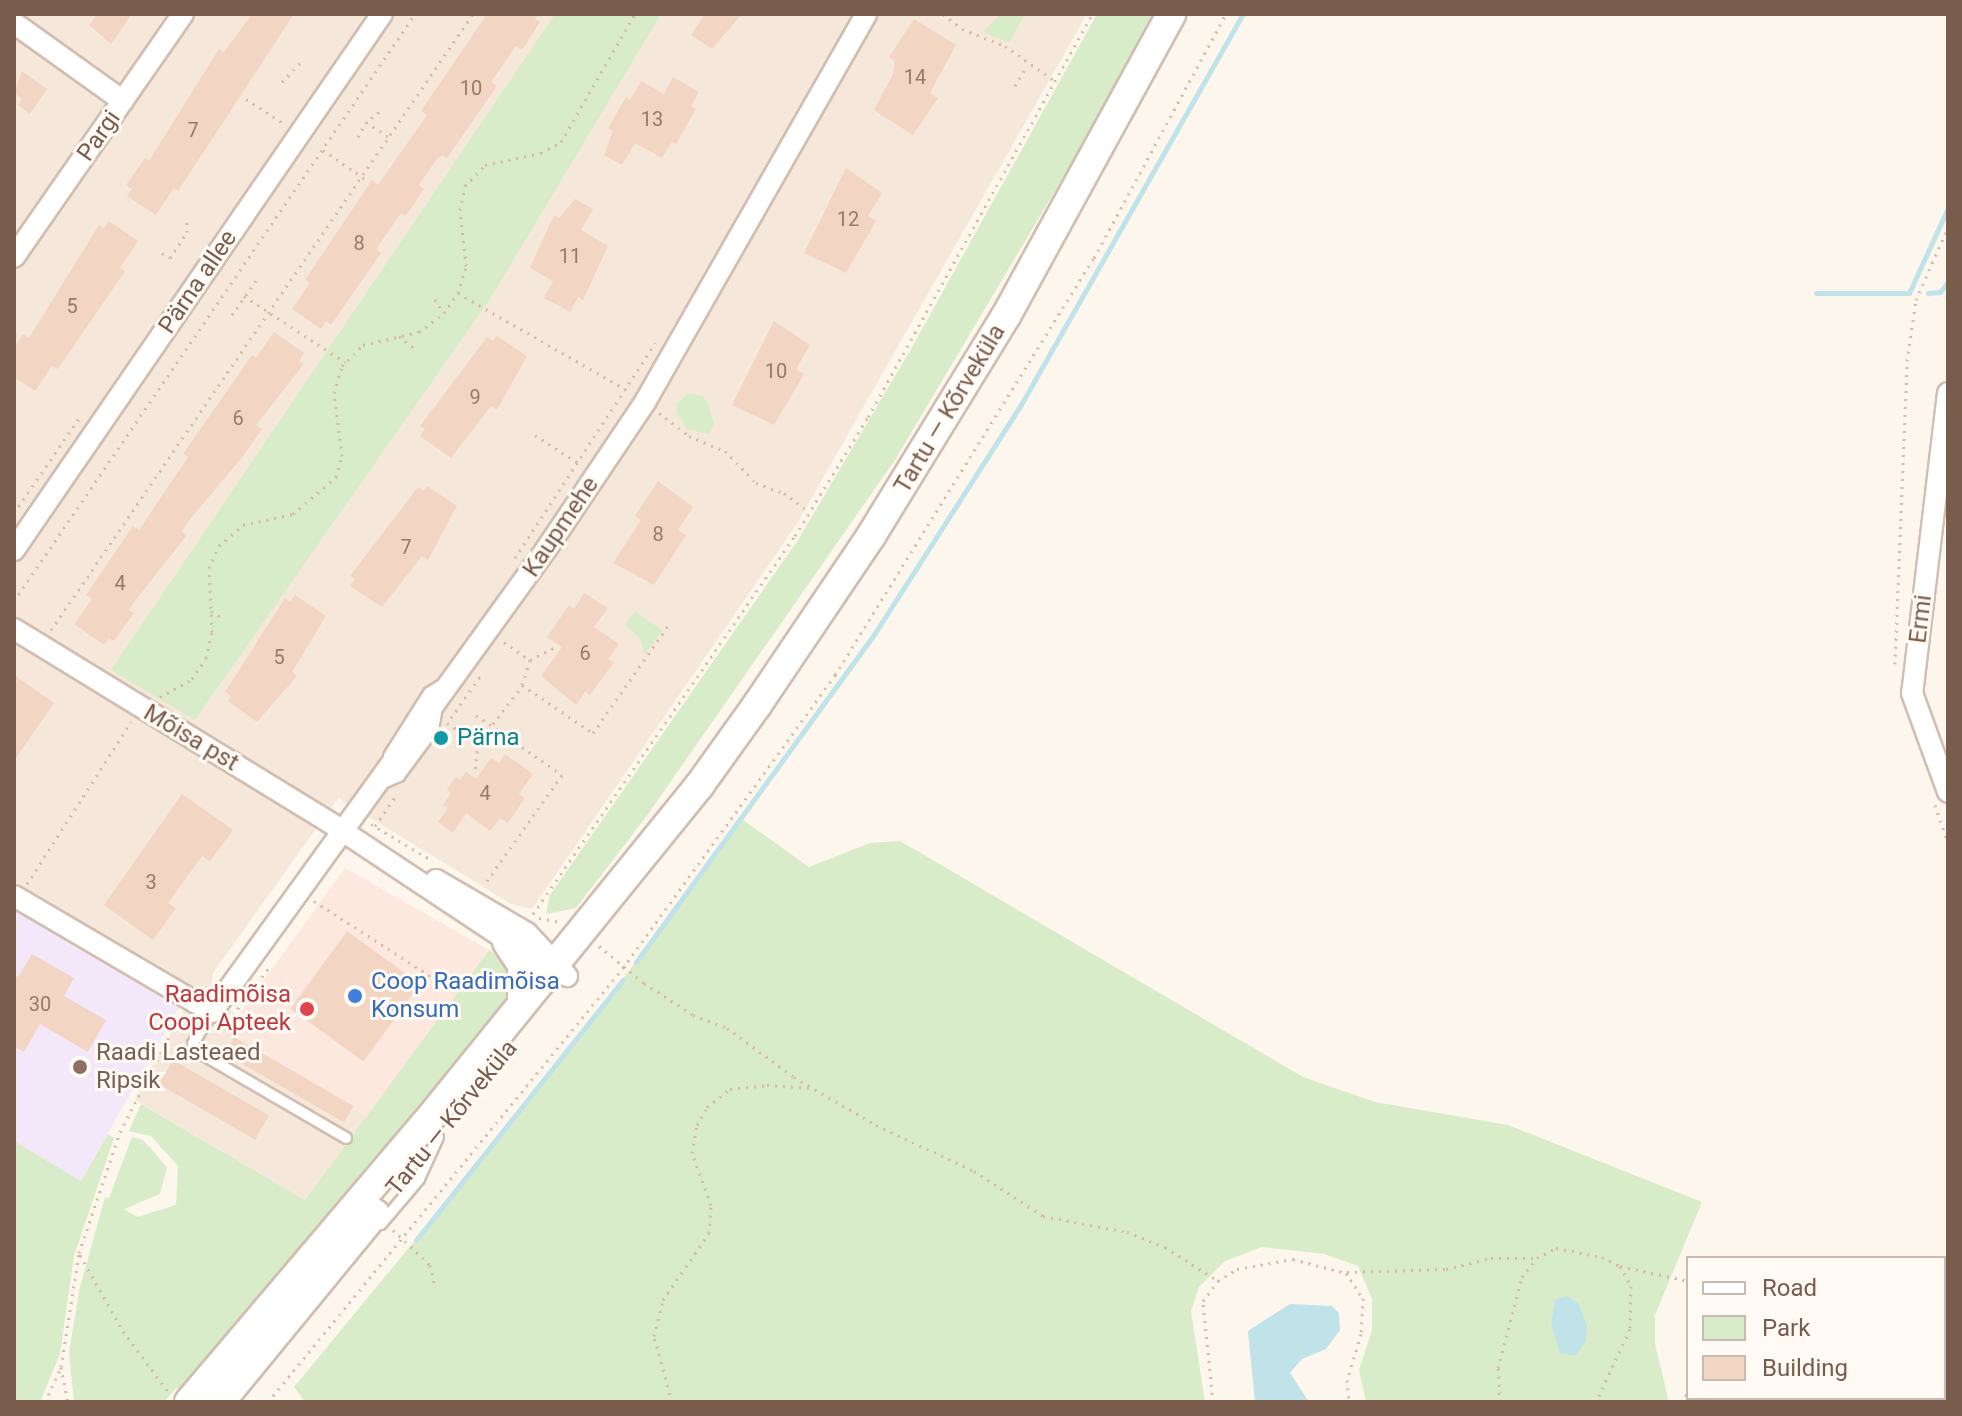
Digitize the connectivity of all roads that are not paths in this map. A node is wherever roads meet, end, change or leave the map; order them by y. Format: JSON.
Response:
{"nodes":[{"id":1,"x":183,"y":14,"type":"edge"},
{"id":2,"x":382,"y":14,"type":"edge"},
{"id":3,"x":866,"y":14,"type":"edge"},
{"id":4,"x":1171,"y":14,"type":"edge"},
{"id":5,"x":14,"y":23,"type":"edge"},
{"id":6,"x":123,"y":101,"type":"junction"},
{"id":7,"x":14,"y":257,"type":"edge"},
{"id":8,"x":1948,"y":393,"type":"edge"},
{"id":9,"x":14,"y":550,"type":"edge"},
{"id":10,"x":14,"y":629,"type":"edge"},
{"id":11,"x":458,"y":673,"type":"junction"},
{"id":12,"x":379,"y":784,"type":"junction"},
{"id":13,"x":1948,"y":792,"type":"edge"},
{"id":14,"x":344,"y":832,"type":"junction"},
{"id":15,"x":368,"y":846,"type":"junction"},
{"id":16,"x":16,"y":897,"type":"edge"},
{"id":17,"x":507,"y":942,"type":"junction"},
{"id":18,"x":560,"y":970,"type":"junction"},
{"id":19,"x":522,"y":1003,"type":"junction"},
{"id":20,"x":212,"y":1012,"type":"junction"},
{"id":21,"x":438,"y":1137,"type":"junction"},
{"id":22,"x":346,"y":1138,"type":"dead end"},
{"id":23,"x":307,"y":1293,"type":"junction"},
{"id":24,"x":182,"y":1401,"type":"edge"},
{"id":25,"x":220,"y":1402,"type":"edge"}],
"edges":[{"from":1,"to":6,"type":"street","name":"Pargi"},
{"from":2,"to":9,"type":"street","name":"Pärna allee"},
{"from":3,"to":11,"type":"street","name":"Kaupmehe"},
{"from":4,"to":18,"type":"main road","name":"Tartu — Kõrveküla"},
{"from":5,"to":6,"type":"street"},
{"from":6,"to":7,"type":"street","name":"Pargi"},
{"from":8,"to":13,"type":"street","name":"Ermi"},
{"from":10,"to":14,"type":"street","name":"Mõisa pst"},
{"from":11,"to":12,"type":"street","name":"Kaupmehe"},
{"from":11,"to":12,"type":"lane"},
{"from":12,"to":14,"type":"street","name":"Kaupmehe"},
{"from":14,"to":15,"type":"street","name":"Mõisa pst"},
{"from":14,"to":20,"type":"street","name":"Kaupmehe"},
{"from":15,"to":17,"type":"street","name":"Mõisa pst"},
{"from":15,"to":18,"type":"street","name":"Mõisa pst"},
{"from":16,"to":20,"type":"street"},
{"from":17,"to":18,"type":"street","name":"Mõisa pst"},
{"from":17,"to":19,"type":"main road"},
{"from":18,"to":19,"type":"main road","name":"Tartu — Kõrveküla"},
{"from":18,"to":21,"type":"main road","name":"Tartu — Kõrveküla"},
{"from":19,"to":24,"type":"main road","name":"Tartu — Kõrveküla"},
{"from":20,"to":22,"type":"lane"},
{"from":21,"to":23,"type":"main road","name":"Tartu — Kõrveküla"},
{"from":21,"to":23,"type":"lane"},
{"from":23,"to":25,"type":"main road","name":"Tartu — Kõrveküla"}]}
